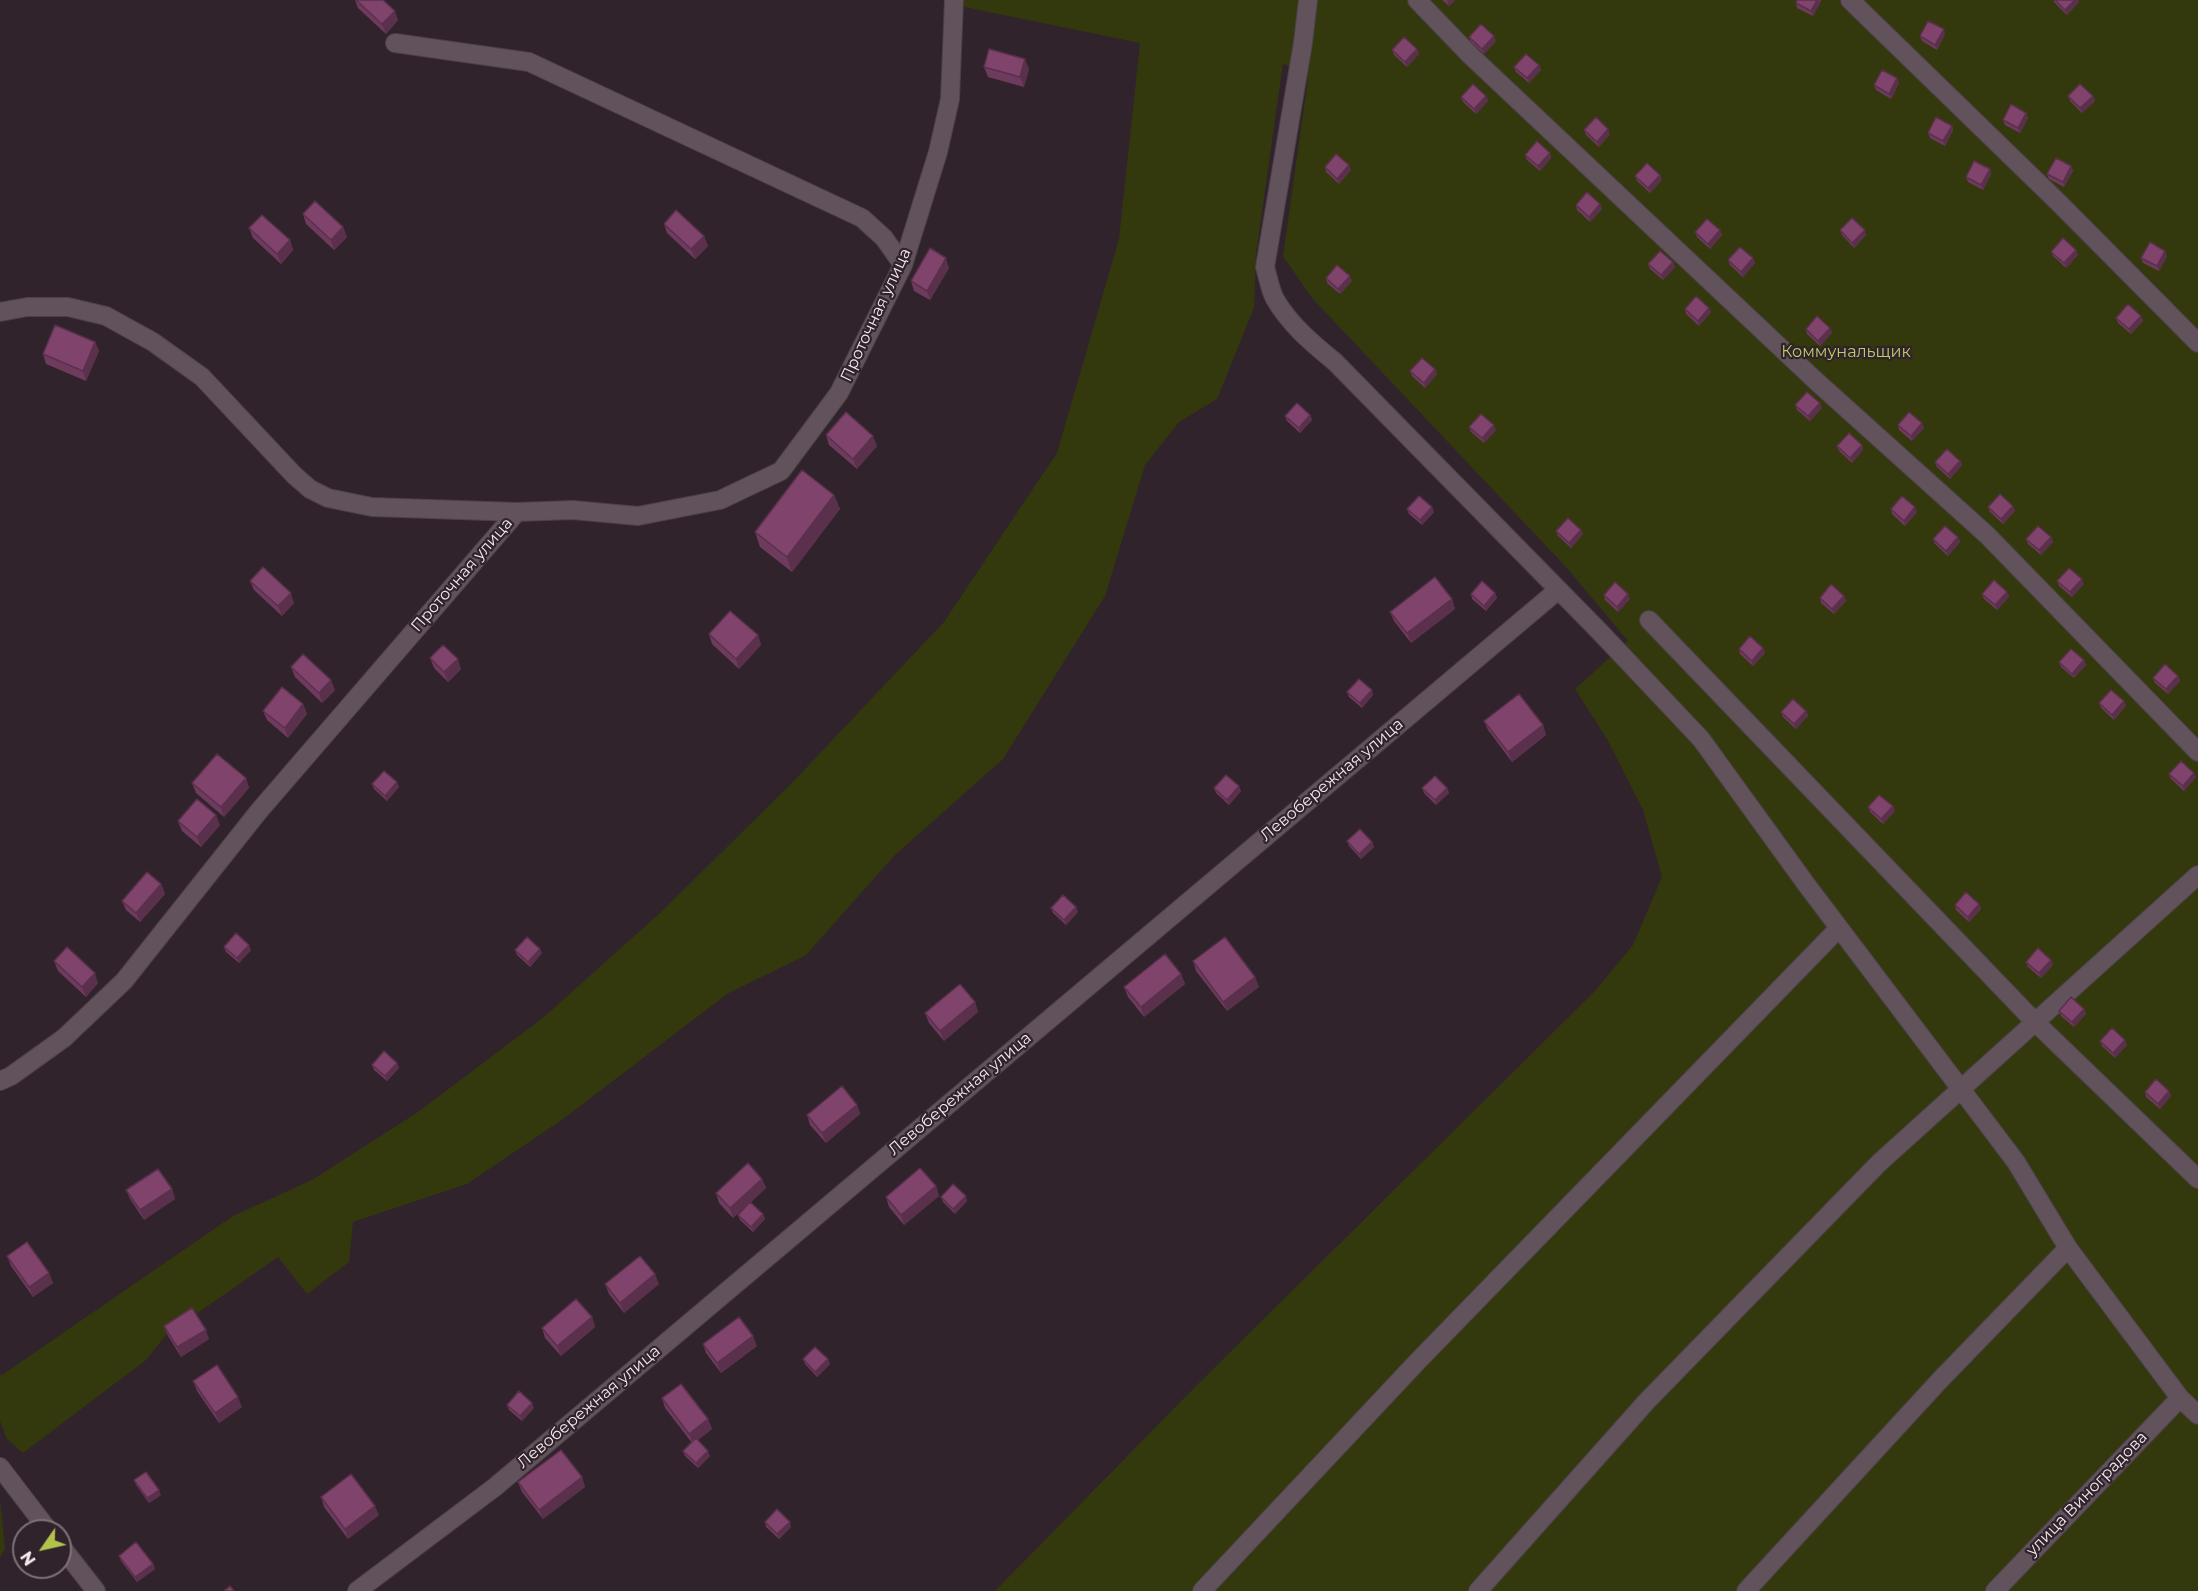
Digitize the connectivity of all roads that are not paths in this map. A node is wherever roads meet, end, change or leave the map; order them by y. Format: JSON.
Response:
{"nodes":[{"id":1,"x":954,"y":0,"type":"edge"},
{"id":2,"x":1308,"y":0,"type":"edge"},
{"id":3,"x":1417,"y":0,"type":"edge"},
{"id":4,"x":1850,"y":0,"type":"edge"},
{"id":5,"x":395,"y":43,"type":"dead end"},
{"id":6,"x":903,"y":265,"type":"junction"},
{"id":7,"x":0,"y":312,"type":"edge"},
{"id":8,"x":2198,"y":343,"type":"edge"},
{"id":9,"x":517,"y":512,"type":"junction"},
{"id":10,"x":1558,"y":590,"type":"junction"},
{"id":11,"x":1649,"y":620,"type":"dead end"},
{"id":12,"x":2198,"y":752,"type":"edge"},
{"id":13,"x":2198,"y":875,"type":"edge"},
{"id":14,"x":1839,"y":928,"type":"junction"},
{"id":15,"x":2035,"y":1022,"type":"junction"},
{"id":16,"x":0,"y":1081,"type":"edge"},
{"id":17,"x":1960,"y":1091,"type":"junction"},
{"id":18,"x":2198,"y":1179,"type":"edge"},
{"id":19,"x":2068,"y":1248,"type":"junction"},
{"id":20,"x":2180,"y":1398,"type":"junction"},
{"id":21,"x":2198,"y":1415,"type":"edge"},
{"id":22,"x":0,"y":1467,"type":"edge"},
{"id":23,"x":40,"y":1519,"type":"edge"},
{"id":24,"x":72,"y":1560,"type":"edge"},
{"id":25,"x":96,"y":1591,"type":"edge"},
{"id":26,"x":357,"y":1591,"type":"edge"},
{"id":27,"x":1202,"y":1591,"type":"edge"},
{"id":28,"x":1478,"y":1591,"type":"edge"},
{"id":29,"x":1746,"y":1591,"type":"edge"},
{"id":30,"x":1995,"y":1591,"type":"edge"}],
"edges":[{"from":1,"to":6,"type":"street","name":"Проточная улица"},
{"from":2,"to":10,"type":"street"},
{"from":3,"to":12,"type":"street"},
{"from":4,"to":8,"type":"street"},
{"from":5,"to":6,"type":"street"},
{"from":6,"to":9,"type":"street","name":"Проточная улица"},
{"from":7,"to":9,"type":"street"},
{"from":9,"to":16,"type":"street","name":"Проточная улица"},
{"from":10,"to":14,"type":"street"},
{"from":10,"to":26,"type":"street","name":"Левобережная улица"},
{"from":11,"to":15,"type":"street"},
{"from":13,"to":15,"type":"street"},
{"from":14,"to":17,"type":"street"},
{"from":14,"to":27,"type":"street"},
{"from":15,"to":17,"type":"street"},
{"from":15,"to":18,"type":"street"},
{"from":17,"to":19,"type":"street"},
{"from":17,"to":28,"type":"street"},
{"from":19,"to":20,"type":"street"},
{"from":19,"to":29,"type":"street"},
{"from":20,"to":21,"type":"street"},
{"from":20,"to":30,"type":"street","name":"улица Виноградова"},
{"from":22,"to":23,"type":"street"},
{"from":24,"to":25,"type":"street"}]}
